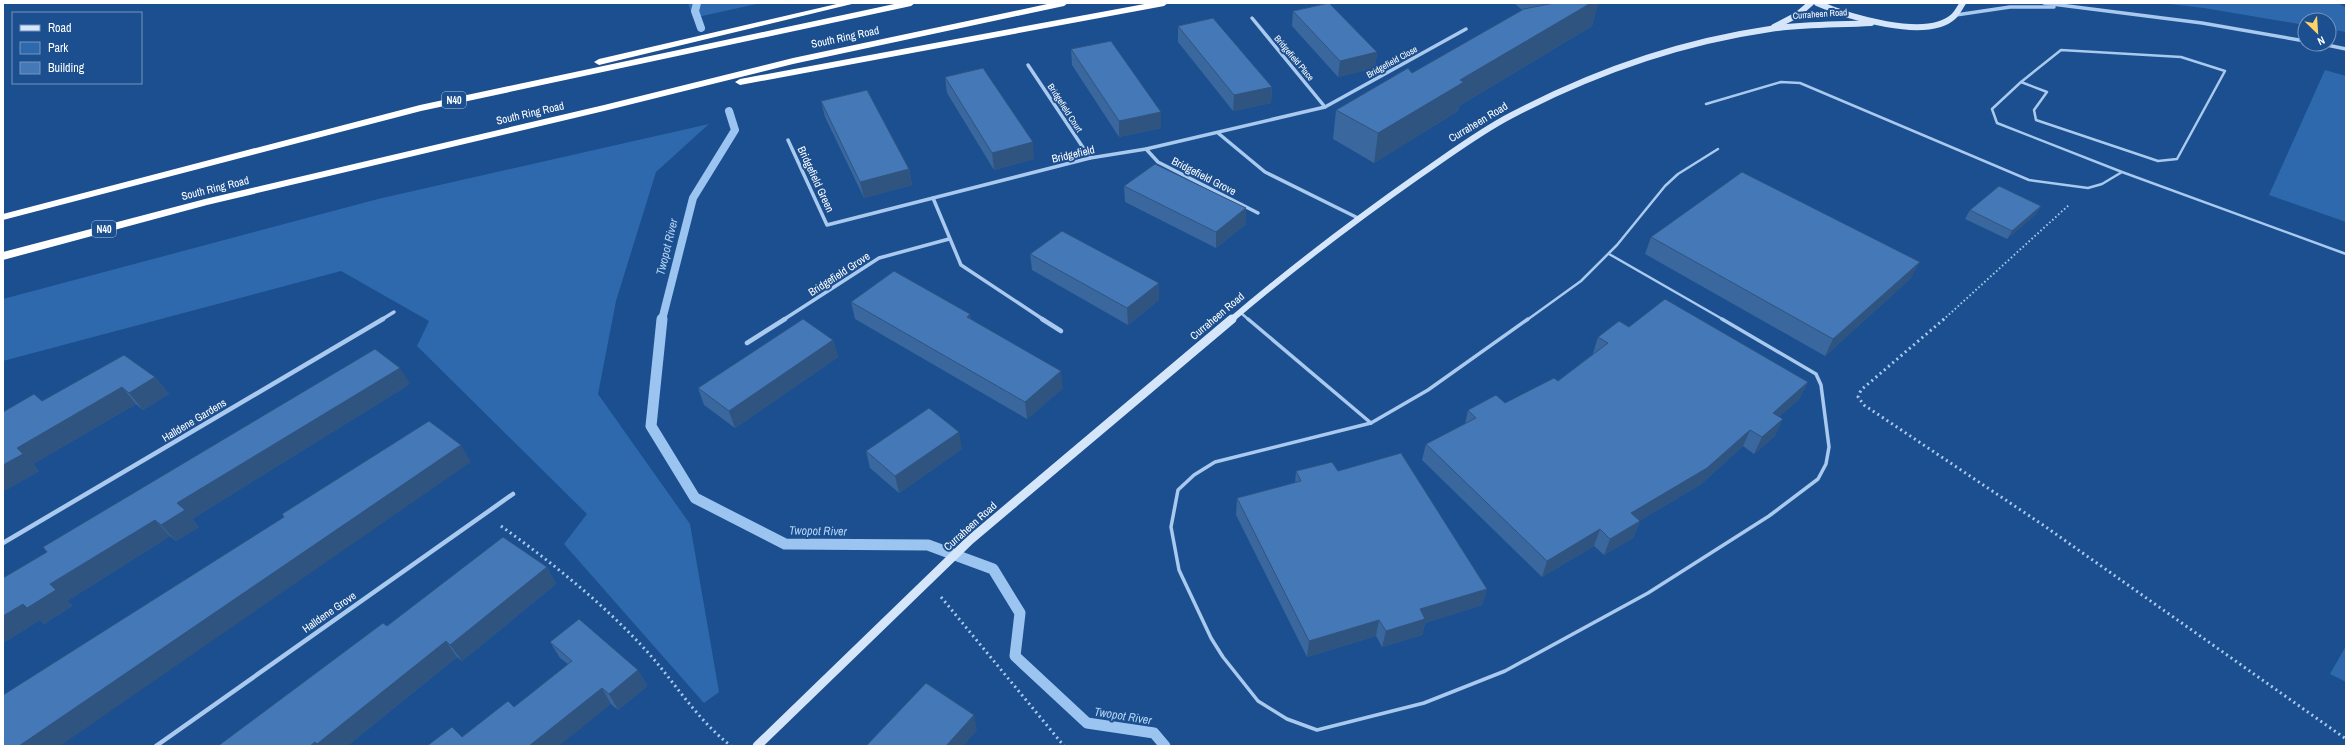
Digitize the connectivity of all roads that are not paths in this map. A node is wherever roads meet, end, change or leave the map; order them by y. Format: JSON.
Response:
{"nodes":[{"id":1,"x":852,"y":3,"type":"edge"},
{"id":2,"x":911,"y":3,"type":"edge"},
{"id":3,"x":1064,"y":3,"type":"edge"},
{"id":4,"x":1164,"y":3,"type":"edge"},
{"id":5,"x":1811,"y":3,"type":"edge"},
{"id":6,"x":1817,"y":3,"type":"edge"},
{"id":7,"x":1963,"y":3,"type":"edge"},
{"id":8,"x":2044,"y":3,"type":"edge"},
{"id":9,"x":2067,"y":7,"type":"junction"},
{"id":10,"x":1955,"y":15,"type":"junction"},
{"id":11,"x":1252,"y":18,"type":"dead end"},
{"id":12,"x":1871,"y":23,"type":"junction"},
{"id":13,"x":1466,"y":28,"type":"dead end"},
{"id":14,"x":1770,"y":29,"type":"junction"},
{"id":15,"x":2297,"y":40,"type":"edge"},
{"id":16,"x":1028,"y":65,"type":"dead end"},
{"id":17,"x":2021,"y":82,"type":"junction"},
{"id":18,"x":1706,"y":104,"type":"dead end"},
{"id":19,"x":1325,"y":107,"type":"junction"},
{"id":20,"x":420,"y":108,"type":"junction"},
{"id":21,"x":604,"y":108,"type":"junction"},
{"id":22,"x":1218,"y":133,"type":"junction"},
{"id":23,"x":788,"y":140,"type":"dead end"},
{"id":24,"x":1146,"y":149,"type":"junction"},
{"id":25,"x":1718,"y":149,"type":"dead end"},
{"id":26,"x":1090,"y":158,"type":"junction"},
{"id":27,"x":2122,"y":172,"type":"junction"},
{"id":28,"x":932,"y":198,"type":"junction"},
{"id":29,"x":1258,"y":213,"type":"dead end"},
{"id":30,"x":3,"y":217,"type":"edge"},
{"id":31,"x":1358,"y":218,"type":"junction"},
{"id":32,"x":827,"y":225,"type":"joint"},
{"id":33,"x":949,"y":239,"type":"junction"},
{"id":34,"x":1609,"y":254,"type":"junction"},
{"id":35,"x":2346,"y":254,"type":"edge"},
{"id":36,"x":3,"y":256,"type":"edge"},
{"id":37,"x":394,"y":312,"type":"dead end"},
{"id":38,"x":1240,"y":312,"type":"junction"},
{"id":39,"x":1060,"y":331,"type":"dead end"},
{"id":40,"x":747,"y":344,"type":"dead end"},
{"id":41,"x":1371,"y":423,"type":"junction"},
{"id":42,"x":513,"y":494,"type":"dead end"},
{"id":43,"x":3,"y":543,"type":"edge"},
{"id":44,"x":156,"y":746,"type":"edge"},
{"id":45,"x":757,"y":746,"type":"edge"}],
"edges":[{"from":1,"to":20,"type":"highway"},
{"from":2,"to":20,"type":"highway","name":"South Ring Road","number":"N40"},
{"from":3,"to":21,"type":"highway","name":"South Ring Road","number":"N40"},
{"from":4,"to":21,"type":"highway"},
{"from":5,"to":14,"type":"street","name":"Curraheen Road"},
{"from":6,"to":12,"type":"street","name":"Curraheen Road"},
{"from":7,"to":10,"type":"street"},
{"from":8,"to":9,"type":"street"},
{"from":9,"to":10,"type":"street"},
{"from":9,"to":15,"type":"street"},
{"from":10,"to":12,"type":"street","name":"Curraheen Road"},
{"from":11,"to":19,"type":"street","name":"Bridgefield Place"},
{"from":12,"to":14,"type":"street","name":"Curraheen Road"},
{"from":13,"to":19,"type":"street","name":"Bridgefield Close"},
{"from":14,"to":31,"type":"street","name":"Curraheen Road"},
{"from":16,"to":26,"type":"street","name":"Bridgefield Court"},
{"from":17,"to":17,"type":"lane"},
{"from":17,"to":27,"type":"lane"},
{"from":18,"to":27,"type":"lane"},
{"from":19,"to":22,"type":"street","name":"Bridgefield"},
{"from":20,"to":30,"type":"highway","name":"South Ring Road","number":"N40"},
{"from":21,"to":36,"type":"highway","name":"South Ring Road","number":"N40"},
{"from":22,"to":24,"type":"street","name":"Bridgefield"},
{"from":22,"to":31,"type":"street"},
{"from":23,"to":32,"type":"street","name":"Bridgefield Green"},
{"from":24,"to":26,"type":"street","name":"Bridgefield"},
{"from":24,"to":29,"type":"street","name":"Bridgefield Grove"},
{"from":25,"to":34,"type":"lane"},
{"from":26,"to":28,"type":"street","name":"Bridgefield"},
{"from":27,"to":35,"type":"lane"},
{"from":28,"to":32,"type":"street","name":"Bridgefield"},
{"from":28,"to":33,"type":"street"},
{"from":31,"to":38,"type":"street","name":"Curraheen Road"},
{"from":33,"to":39,"type":"street"},
{"from":33,"to":40,"type":"street","name":"Bridgefield Grove"},
{"from":34,"to":41,"type":"lane"},
{"from":34,"to":41,"type":"lane"},
{"from":37,"to":43,"type":"street","name":"Halldene Gardens"},
{"from":38,"to":41,"type":"lane"},
{"from":38,"to":45,"type":"street","name":"Curraheen Road"},
{"from":42,"to":44,"type":"street","name":"Halldene Grove"}]}
